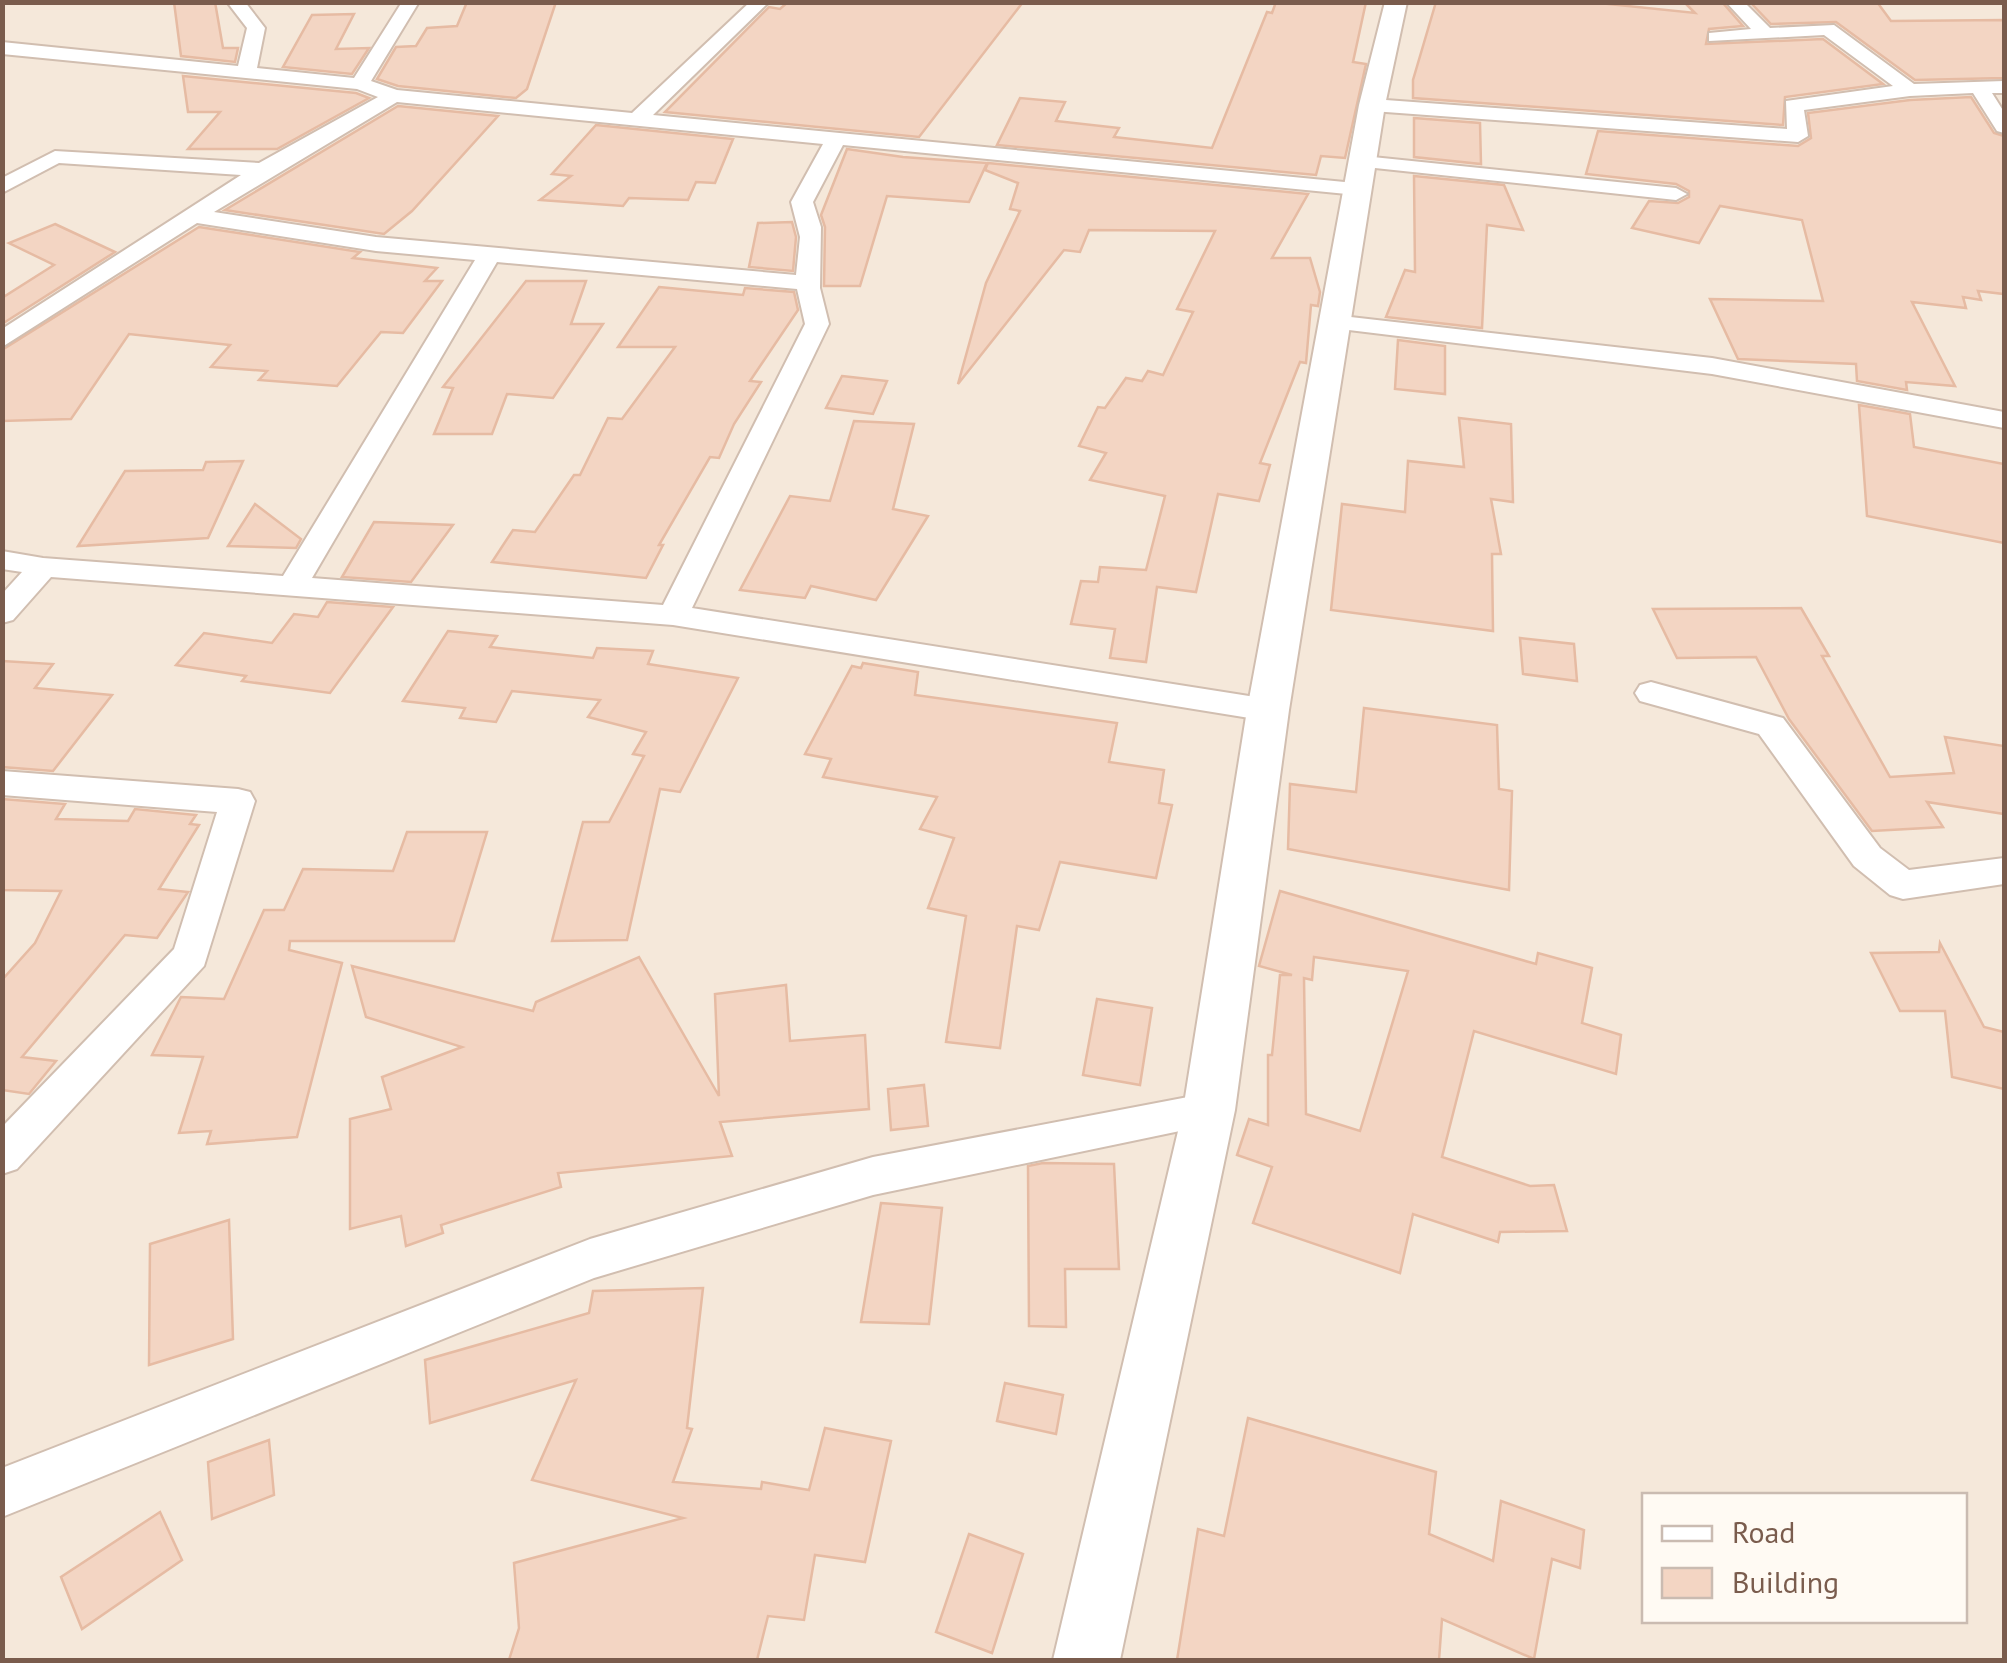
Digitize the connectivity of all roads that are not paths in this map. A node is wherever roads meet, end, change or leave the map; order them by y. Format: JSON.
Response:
{"nodes":[{"id":1,"x":235,"y":2,"type":"edge"},
{"id":2,"x":411,"y":2,"type":"edge"},
{"id":3,"x":761,"y":2,"type":"edge"},
{"id":4,"x":1396,"y":2,"type":"edge"},
{"id":5,"x":1734,"y":2,"type":"edge"},
{"id":6,"x":1766,"y":34,"type":"junction"},
{"id":7,"x":1715,"y":37,"type":"dead end"},
{"id":8,"x":2,"y":48,"type":"edge"},
{"id":9,"x":246,"y":74,"type":"junction"},
{"id":10,"x":360,"y":84,"type":"junction"},
{"id":11,"x":1979,"y":87,"type":"junction"},
{"id":12,"x":2004,"y":87,"type":"edge"},
{"id":13,"x":1910,"y":90,"type":"junction"},
{"id":14,"x":394,"y":96,"type":"junction"},
{"id":15,"x":1372,"y":105,"type":"junction"},
{"id":16,"x":636,"y":120,"type":"junction"},
{"id":17,"x":2004,"y":126,"type":"edge"},
{"id":18,"x":837,"y":137,"type":"junction"},
{"id":19,"x":263,"y":170,"type":"junction"},
{"id":20,"x":1360,"y":176,"type":"junction"},
{"id":21,"x":2,"y":187,"type":"edge"},
{"id":22,"x":1676,"y":194,"type":"dead end"},
{"id":23,"x":192,"y":215,"type":"junction"},
{"id":24,"x":489,"y":256,"type":"junction"},
{"id":25,"x":808,"y":283,"type":"junction"},
{"id":26,"x":1333,"y":322,"type":"junction"},
{"id":27,"x":2,"y":340,"type":"edge"},
{"id":28,"x":2004,"y":420,"type":"edge"},
{"id":29,"x":2,"y":560,"type":"edge"},
{"id":30,"x":43,"y":566,"type":"junction"},
{"id":31,"x":292,"y":586,"type":"junction"},
{"id":32,"x":2,"y":614,"type":"edge"},
{"id":33,"x":673,"y":615,"type":"junction"},
{"id":34,"x":1651,"y":692,"type":"dead end"},
{"id":35,"x":1268,"y":710,"type":"junction"},
{"id":36,"x":2,"y":783,"type":"edge"},
{"id":37,"x":2004,"y":871,"type":"edge"},
{"id":38,"x":1210,"y":1110,"type":"junction"},
{"id":39,"x":2,"y":1156,"type":"edge"},
{"id":40,"x":2,"y":1493,"type":"edge"},
{"id":41,"x":1086,"y":1660,"type":"edge"}],
"edges":[{"from":1,"to":9,"type":"street"},
{"from":2,"to":10,"type":"street"},
{"from":3,"to":16,"type":"street"},
{"from":4,"to":15,"type":"street"},
{"from":5,"to":6,"type":"street"},
{"from":6,"to":7,"type":"street"},
{"from":6,"to":13,"type":"street"},
{"from":8,"to":9,"type":"street"},
{"from":9,"to":10,"type":"street"},
{"from":10,"to":14,"type":"street"},
{"from":11,"to":12,"type":"street"},
{"from":11,"to":13,"type":"street"},
{"from":11,"to":17,"type":"street"},
{"from":13,"to":15,"type":"street"},
{"from":14,"to":16,"type":"street"},
{"from":14,"to":19,"type":"street"},
{"from":15,"to":20,"type":"street"},
{"from":16,"to":18,"type":"street"},
{"from":18,"to":20,"type":"street"},
{"from":18,"to":25,"type":"street"},
{"from":19,"to":21,"type":"street"},
{"from":19,"to":23,"type":"street"},
{"from":20,"to":22,"type":"street"},
{"from":20,"to":26,"type":"street"},
{"from":23,"to":24,"type":"street"},
{"from":23,"to":27,"type":"street"},
{"from":24,"to":25,"type":"street"},
{"from":24,"to":31,"type":"street"},
{"from":25,"to":33,"type":"street"},
{"from":26,"to":28,"type":"street"},
{"from":26,"to":35,"type":"street"},
{"from":29,"to":30,"type":"street"},
{"from":30,"to":31,"type":"street"},
{"from":30,"to":32,"type":"street"},
{"from":31,"to":33,"type":"street"},
{"from":33,"to":35,"type":"street"},
{"from":34,"to":37,"type":"street"},
{"from":35,"to":38,"type":"street"},
{"from":36,"to":39,"type":"street"},
{"from":38,"to":40,"type":"street"},
{"from":38,"to":41,"type":"street"}]}
